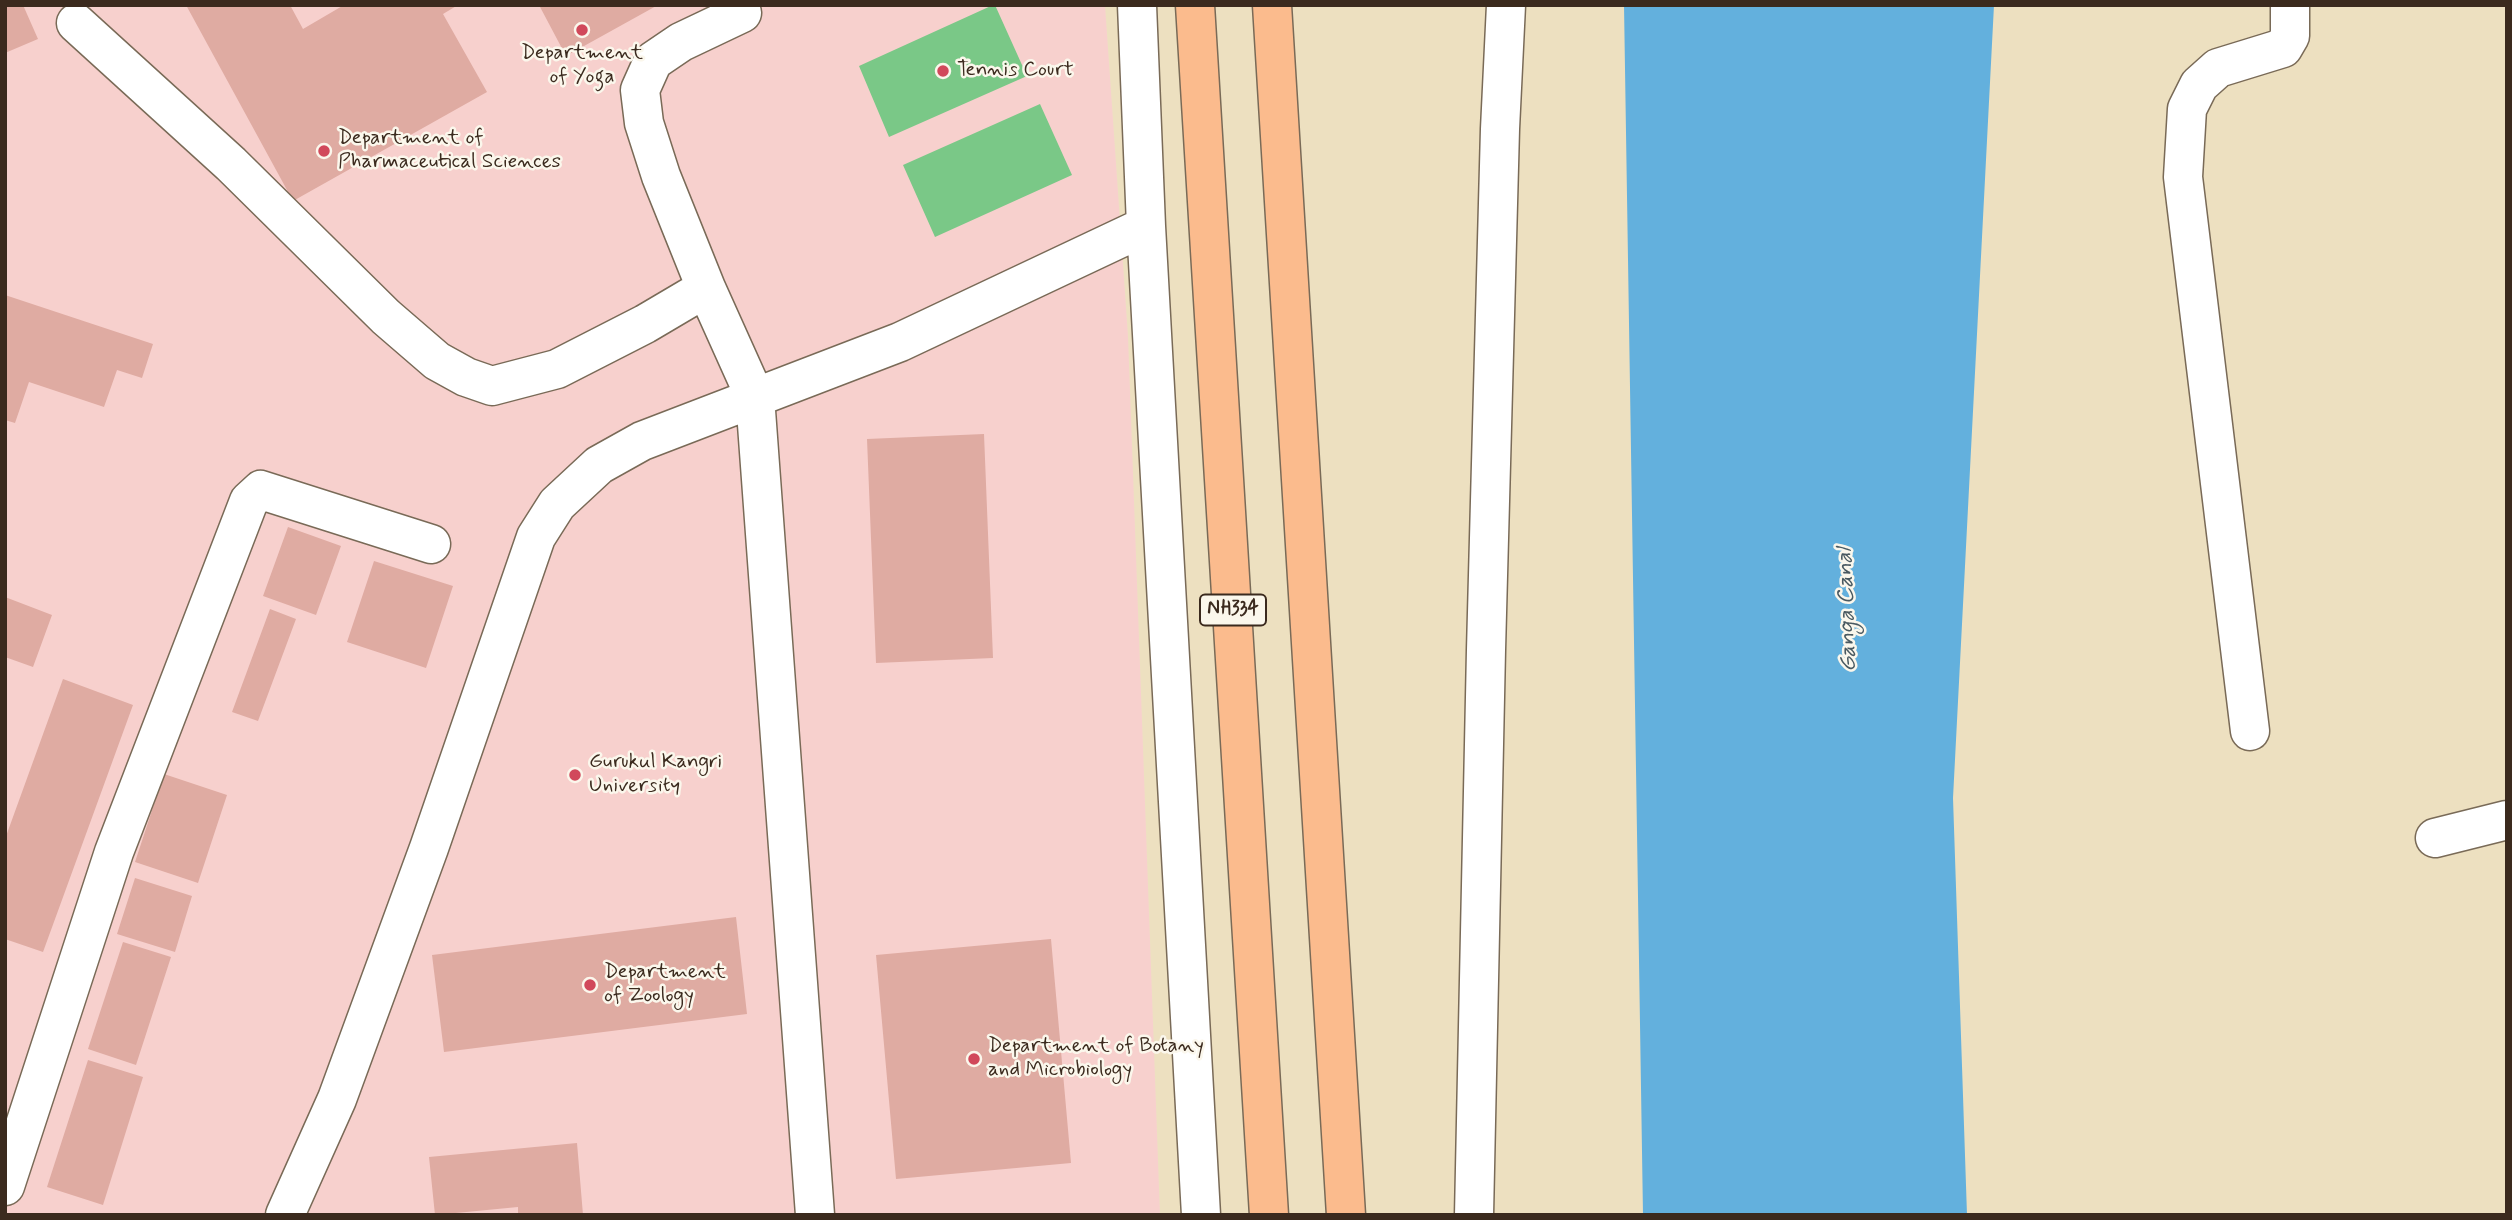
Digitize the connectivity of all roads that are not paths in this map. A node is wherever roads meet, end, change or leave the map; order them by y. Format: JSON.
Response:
{"nodes":[{"id":1,"x":1137,"y":5,"type":"edge"},
{"id":2,"x":1195,"y":5,"type":"edge"},
{"id":3,"x":1272,"y":5,"type":"edge"},
{"id":4,"x":1506,"y":5,"type":"edge"},
{"id":5,"x":2290,"y":5,"type":"edge"},
{"id":6,"x":742,"y":13,"type":"dead end"},
{"id":7,"x":76,"y":23,"type":"dead end"},
{"id":8,"x":1146,"y":226,"type":"junction"},
{"id":9,"x":706,"y":288,"type":"junction"},
{"id":10,"x":755,"y":397,"type":"junction"},
{"id":11,"x":431,"y":544,"type":"dead end"},
{"id":12,"x":2250,"y":731,"type":"dead end"},
{"id":13,"x":2507,"y":820,"type":"edge"},
{"id":14,"x":2435,"y":838,"type":"dead end"},
{"id":15,"x":5,"y":1186,"type":"edge"},
{"id":16,"x":285,"y":1215,"type":"edge"},
{"id":17,"x":815,"y":1215,"type":"edge"},
{"id":18,"x":1201,"y":1215,"type":"edge"},
{"id":19,"x":1269,"y":1215,"type":"edge"},
{"id":20,"x":1346,"y":1215,"type":"edge"},
{"id":21,"x":1474,"y":1215,"type":"edge"}],
"edges":[{"from":1,"to":8,"type":"street"},
{"from":2,"to":19,"type":"highway","number":"NH334"},
{"from":3,"to":20,"type":"highway"},
{"from":4,"to":21,"type":"street"},
{"from":5,"to":12,"type":"street"},
{"from":6,"to":9,"type":"street"},
{"from":7,"to":9,"type":"street"},
{"from":8,"to":10,"type":"street"},
{"from":8,"to":18,"type":"street"},
{"from":9,"to":10,"type":"street"},
{"from":10,"to":16,"type":"street"},
{"from":10,"to":17,"type":"street"},
{"from":11,"to":15,"type":"street"},
{"from":13,"to":14,"type":"street"}]}
